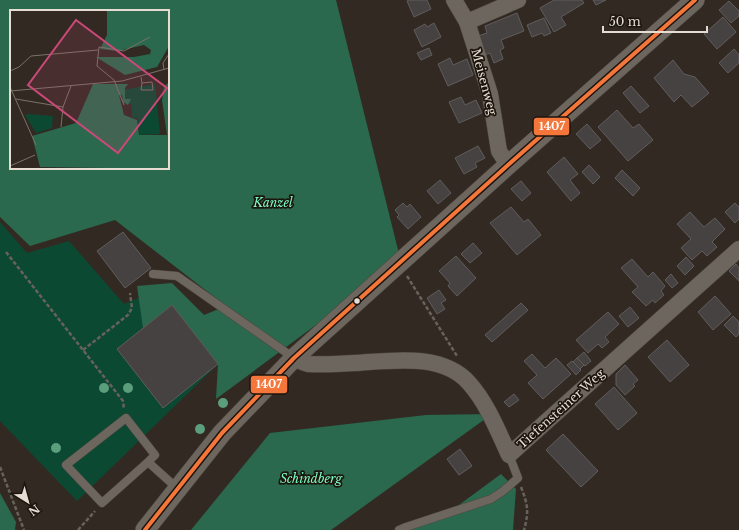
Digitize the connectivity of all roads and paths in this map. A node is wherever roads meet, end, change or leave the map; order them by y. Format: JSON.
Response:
{"nodes":[{"id":1,"x":454,"y":0,"type":"edge"},
{"id":2,"x":518,"y":0,"type":"edge"},
{"id":3,"x":695,"y":0,"type":"edge"},
{"id":4,"x":467,"y":22,"type":"junction"},
{"id":5,"x":508,"y":165,"type":"junction"},
{"id":6,"x":739,"y":249,"type":"edge"},
{"id":7,"x":6,"y":252,"type":"dead end"},
{"id":8,"x":400,"y":263,"type":"junction"},
{"id":9,"x":153,"y":274,"type":"dead end"},
{"id":10,"x":130,"y":293,"type":"dead end"},
{"id":11,"x":83,"y":350,"type":"junction"},
{"id":12,"x":458,"y":357,"type":"dead end"},
{"id":13,"x":294,"y":358,"type":"junction"},
{"id":14,"x":126,"y":418,"type":"junction"},
{"id":15,"x":509,"y":455,"type":"junction"},
{"id":16,"x":148,"y":462,"type":"junction"},
{"id":17,"x":0,"y":467,"type":"edge"},
{"id":18,"x":518,"y":478,"type":"junction"},
{"id":19,"x":178,"y":489,"type":"junction"},
{"id":20,"x":102,"y":503,"type":"junction"},
{"id":21,"x":24,"y":530,"type":"edge"},
{"id":22,"x":78,"y":530,"type":"edge"},
{"id":23,"x":145,"y":530,"type":"edge"},
{"id":24,"x":399,"y":530,"type":"edge"},
{"id":25,"x":524,"y":530,"type":"edge"}],
"edges":[{"from":1,"to":4,"type":"street","name":"Meisenweg"},
{"from":2,"to":4,"type":"street"},
{"from":3,"to":5,"type":"street"},
{"from":4,"to":5,"type":"street","name":"Meisenweg"},
{"from":5,"to":8,"type":"street"},
{"from":6,"to":15,"type":"street","name":"Tiefensteiner Weg"},
{"from":7,"to":11,"type":"path"},
{"from":8,"to":12,"type":"path"},
{"from":8,"to":13,"type":"street"},
{"from":9,"to":13,"type":"lane"},
{"from":10,"to":11,"type":"path"},
{"from":11,"to":14,"type":"path"},
{"from":13,"to":15,"type":"street","name":"Tiefensteiner Weg"},
{"from":13,"to":19,"type":"street"},
{"from":14,"to":16,"type":"lane"},
{"from":14,"to":20,"type":"lane"},
{"from":15,"to":18,"type":"lane"},
{"from":16,"to":19,"type":"lane"},
{"from":16,"to":20,"type":"lane"},
{"from":17,"to":21,"type":"path"},
{"from":18,"to":24,"type":"lane"},
{"from":18,"to":25,"type":"path"},
{"from":19,"to":23,"type":"street"},
{"from":20,"to":22,"type":"path"}]}
